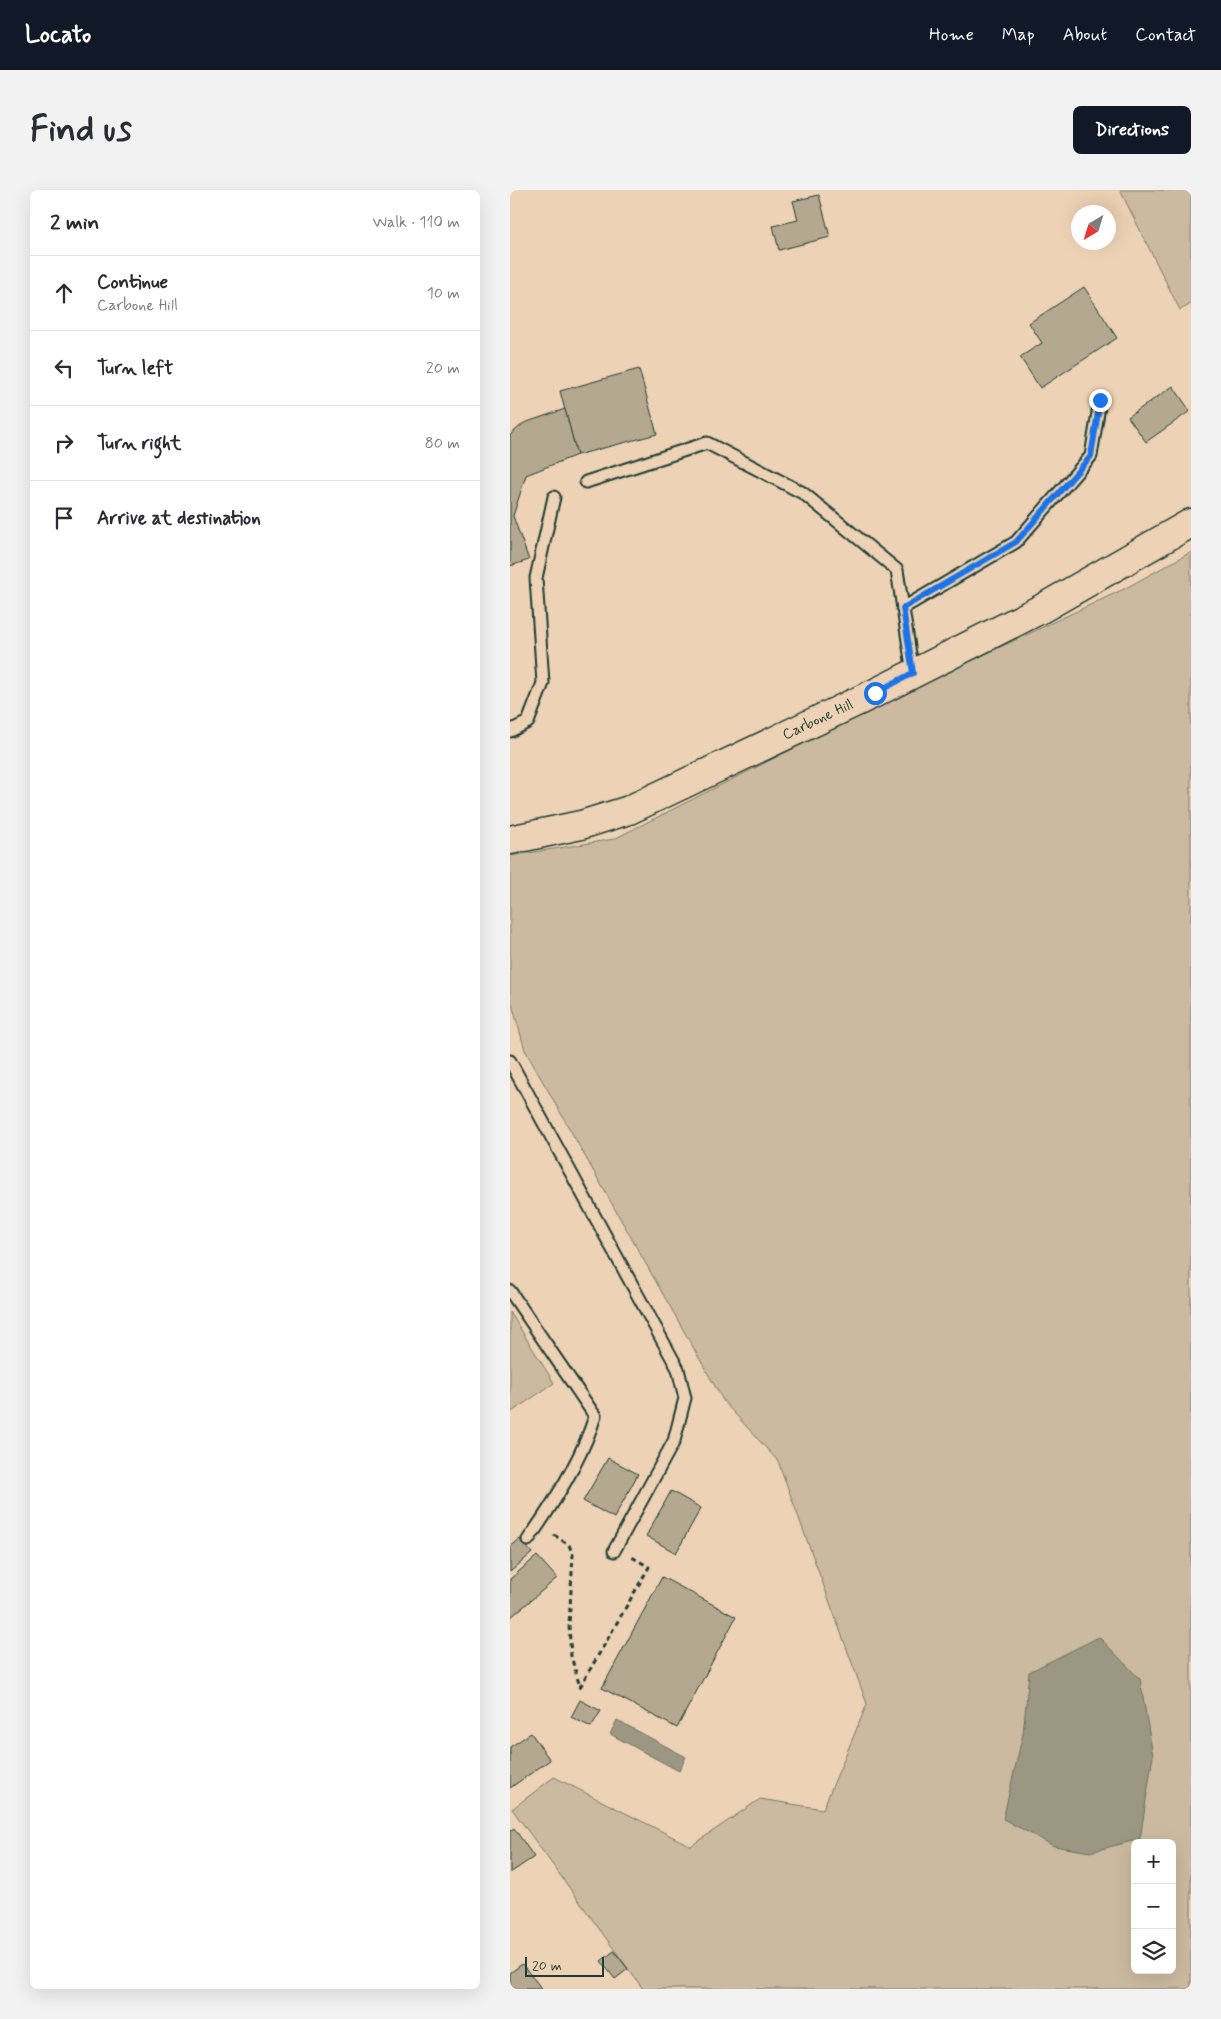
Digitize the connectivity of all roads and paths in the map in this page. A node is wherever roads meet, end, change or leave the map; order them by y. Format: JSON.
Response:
{"nodes":[{"id":1,"x":1100,"y":400,"type":"dead end"},
{"id":2,"x":586,"y":482,"type":"dead end"},
{"id":3,"x":554,"y":498,"type":"dead end"},
{"id":4,"x":1191,"y":523,"type":"edge"},
{"id":5,"x":903,"y":608,"type":"junction"},
{"id":6,"x":913,"y":673,"type":"junction"},
{"id":7,"x":510,"y":731,"type":"edge"},
{"id":8,"x":510,"y":840,"type":"edge"},
{"id":9,"x":510,"y":1061,"type":"edge"},
{"id":10,"x":510,"y":1291,"type":"edge"},
{"id":11,"x":539,"y":1524,"type":"junction"},
{"id":12,"x":528,"y":1540,"type":"dead end"},
{"id":13,"x":615,"y":1549,"type":"joint"}],
"edges":[{"from":1,"to":5,"type":"lane"},
{"from":2,"to":5,"type":"lane"},
{"from":3,"to":7,"type":"lane"},
{"from":4,"to":6,"type":"street","name":"Carbone Hill"},
{"from":5,"to":6,"type":"lane"},
{"from":6,"to":8,"type":"street","name":"Carbone Hill"},
{"from":9,"to":13,"type":"lane"},
{"from":10,"to":11,"type":"lane"},
{"from":11,"to":12,"type":"lane"},
{"from":11,"to":13,"type":"path"}]}
